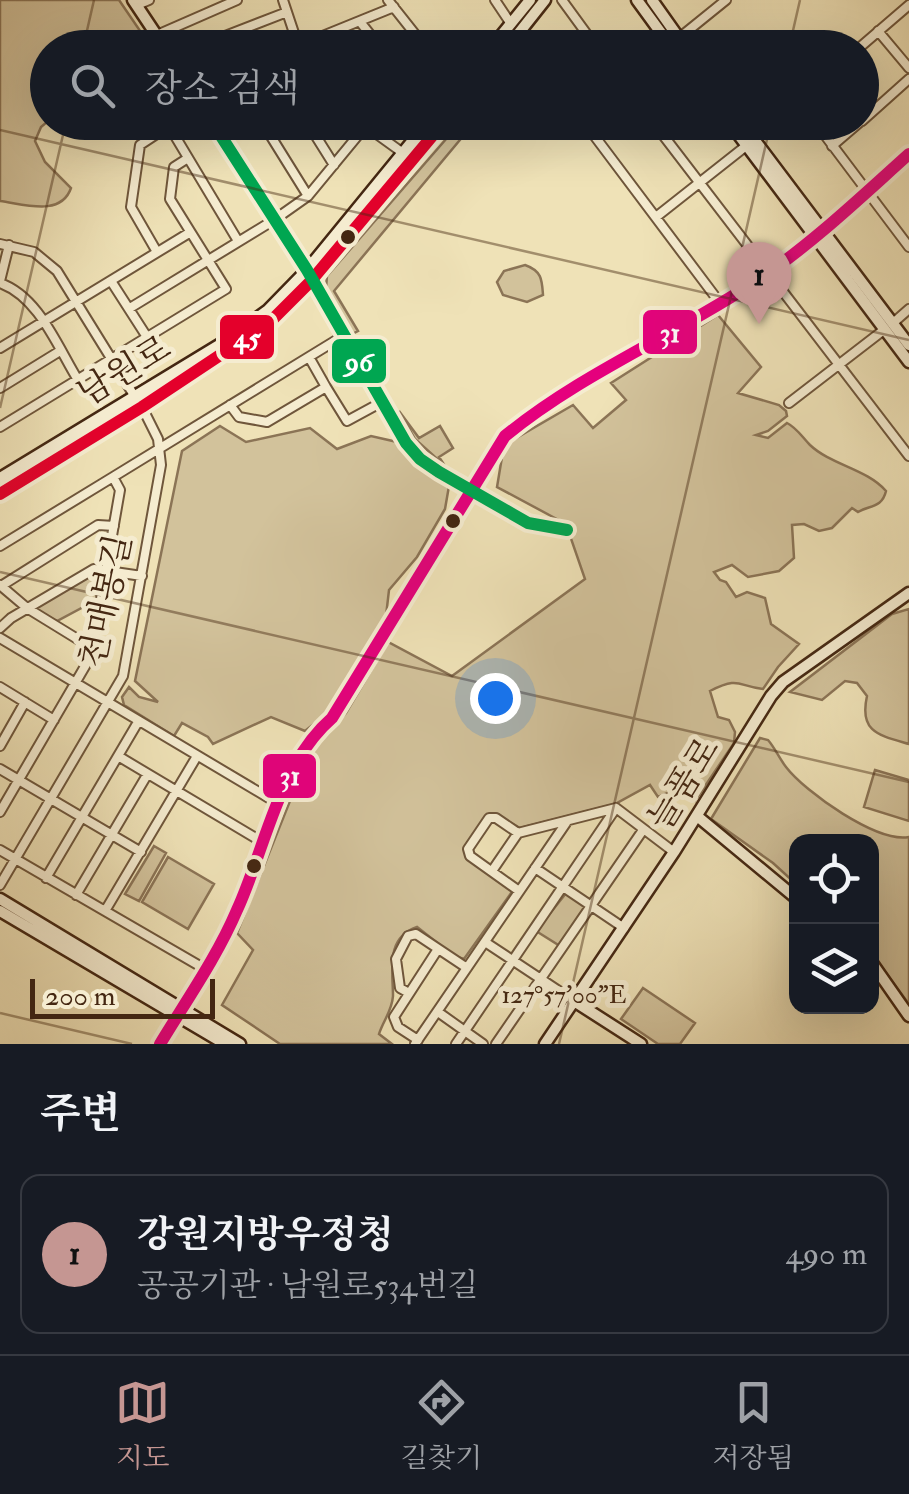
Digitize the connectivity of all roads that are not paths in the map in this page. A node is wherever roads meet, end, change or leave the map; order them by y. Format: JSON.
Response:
{"nodes":[{"id":1,"x":149,"y":0,"type":"edge"},
{"id":2,"x":237,"y":0,"type":"edge"},
{"id":3,"x":283,"y":0,"type":"edge"},
{"id":4,"x":494,"y":0,"type":"edge"},
{"id":5,"x":530,"y":0,"type":"edge"},
{"id":6,"x":544,"y":0,"type":"edge"},
{"id":7,"x":562,"y":0,"type":"edge"},
{"id":8,"x":637,"y":0,"type":"edge"},
{"id":9,"x":652,"y":0,"type":"edge"},
{"id":10,"x":722,"y":1,"type":"edge"},
{"id":11,"x":135,"y":2,"type":"edge"},
{"id":12,"x":391,"y":4,"type":"edge"},
{"id":13,"x":909,"y":5,"type":"edge"},
{"id":14,"x":287,"y":12,"type":"junction"},
{"id":15,"x":361,"y":22,"type":"junction"},
{"id":16,"x":514,"y":29,"type":"junction"},
{"id":17,"x":153,"y":30,"type":"edge"},
{"id":18,"x":168,"y":30,"type":"edge"},
{"id":19,"x":240,"y":30,"type":"edge"},
{"id":20,"x":292,"y":30,"type":"edge"},
{"id":21,"x":343,"y":30,"type":"edge"},
{"id":22,"x":367,"y":30,"type":"edge"},
{"id":23,"x":412,"y":30,"type":"edge"},
{"id":24,"x":584,"y":30,"type":"edge"},
{"id":25,"x":662,"y":30,"type":"edge"},
{"id":26,"x":667,"y":30,"type":"edge"},
{"id":27,"x":690,"y":30,"type":"edge"},
{"id":28,"x":879,"y":30,"type":"edge"},
{"id":29,"x":879,"y":32,"type":"edge"},
{"id":30,"x":909,"y":68,"type":"edge"},
{"id":31,"x":909,"y":80,"type":"edge"},
{"id":32,"x":879,"y":106,"type":"edge"},
{"id":33,"x":146,"y":140,"type":"edge"},
{"id":34,"x":180,"y":140,"type":"edge"},
{"id":35,"x":223,"y":140,"type":"edge"},
{"id":36,"x":273,"y":140,"type":"edge"},
{"id":37,"x":318,"y":140,"type":"edge"},
{"id":38,"x":353,"y":140,"type":"edge"},
{"id":39,"x":386,"y":140,"type":"edge"},
{"id":40,"x":413,"y":140,"type":"edge"},
{"id":41,"x":428,"y":140,"type":"edge"},
{"id":42,"x":598,"y":140,"type":"edge"},
{"id":43,"x":666,"y":140,"type":"edge"},
{"id":44,"x":747,"y":140,"type":"edge"},
{"id":45,"x":749,"y":140,"type":"edge"},
{"id":46,"x":753,"y":140,"type":"edge"},
{"id":47,"x":828,"y":140,"type":"edge"},
{"id":48,"x":839,"y":140,"type":"edge"},
{"id":49,"x":750,"y":143,"type":"junction"},
{"id":50,"x":832,"y":146,"type":"junction"},
{"id":51,"x":403,"y":153,"type":"junction"},
{"id":52,"x":909,"y":154,"type":"edge"},
{"id":53,"x":188,"y":158,"type":"junction"},
{"id":54,"x":334,"y":165,"type":"junction"},
{"id":55,"x":698,"y":182,"type":"junction"},
{"id":56,"x":867,"y":192,"type":"junction"},
{"id":57,"x":308,"y":196,"type":"junction"},
{"id":58,"x":656,"y":216,"type":"junction"},
{"id":59,"x":274,"y":220,"type":"junction"},
{"id":60,"x":909,"y":229,"type":"edge"},
{"id":61,"x":189,"y":233,"type":"junction"},
{"id":62,"x":818,"y":234,"type":"junction"},
{"id":63,"x":900,"y":236,"type":"junction"},
{"id":64,"x":238,"y":241,"type":"junction"},
{"id":65,"x":4,"y":244,"type":"edge"},
{"id":66,"x":909,"y":246,"type":"edge"},
{"id":67,"x":157,"y":252,"type":"junction"},
{"id":68,"x":208,"y":261,"type":"junction"},
{"id":69,"x":768,"y":273,"type":"junction"},
{"id":70,"x":309,"y":276,"type":"junction"},
{"id":71,"x":0,"y":282,"type":"edge"},
{"id":72,"x":111,"y":282,"type":"junction"},
{"id":73,"x":77,"y":302,"type":"junction"},
{"id":74,"x":720,"y":303,"type":"junction"},
{"id":75,"x":130,"y":308,"type":"junction"},
{"id":76,"x":909,"y":309,"type":"edge"},
{"id":77,"x":43,"y":322,"type":"junction"},
{"id":78,"x":889,"y":326,"type":"junction"},
{"id":79,"x":343,"y":336,"type":"junction"},
{"id":80,"x":147,"y":337,"type":"junction"},
{"id":81,"x":909,"y":345,"type":"edge"},
{"id":82,"x":0,"y":348,"type":"edge"},
{"id":83,"x":60,"y":351,"type":"junction"},
{"id":84,"x":310,"y":357,"type":"junction"},
{"id":85,"x":111,"y":358,"type":"junction"},
{"id":86,"x":909,"y":362,"type":"edge"},
{"id":87,"x":836,"y":364,"type":"junction"},
{"id":88,"x":78,"y":380,"type":"junction"},
{"id":89,"x":326,"y":387,"type":"junction"},
{"id":90,"x":0,"y":388,"type":"edge"},
{"id":91,"x":139,"y":402,"type":"junction"},
{"id":92,"x":382,"y":402,"type":"junction"},
{"id":93,"x":789,"y":403,"type":"dead end"},
{"id":94,"x":230,"y":405,"type":"junction"},
{"id":95,"x":0,"y":427,"type":"edge"},
{"id":96,"x":160,"y":449,"type":"junction"},
{"id":97,"x":909,"y":456,"type":"edge"},
{"id":98,"x":112,"y":477,"type":"junction"},
{"id":99,"x":0,"y":478,"type":"edge"},
{"id":100,"x":470,"y":491,"type":"junction"},
{"id":101,"x":0,"y":494,"type":"edge"},
{"id":102,"x":114,"y":526,"type":"junction"},
{"id":103,"x":567,"y":530,"type":"dead end"},
{"id":104,"x":0,"y":546,"type":"edge"},
{"id":105,"x":106,"y":570,"type":"junction"},
{"id":106,"x":142,"y":576,"type":"junction"},
{"id":107,"x":0,"y":585,"type":"edge"},
{"id":108,"x":909,"y":593,"type":"edge"},
{"id":109,"x":27,"y":608,"type":"junction"},
{"id":110,"x":0,"y":628,"type":"edge"},
{"id":111,"x":0,"y":638,"type":"edge"},
{"id":112,"x":92,"y":648,"type":"junction"},
{"id":113,"x":76,"y":685,"type":"junction"},
{"id":114,"x":0,"y":687,"type":"edge"},
{"id":115,"x":25,"y":702,"type":"junction"},
{"id":116,"x":107,"y":703,"type":"junction"},
{"id":117,"x":54,"y":720,"type":"junction"},
{"id":118,"x":138,"y":722,"type":"junction"},
{"id":119,"x":0,"y":746,"type":"edge"},
{"id":120,"x":118,"y":756,"type":"junction"},
{"id":121,"x":197,"y":756,"type":"junction"},
{"id":122,"x":0,"y":768,"type":"edge"},
{"id":123,"x":146,"y":774,"type":"junction"},
{"id":124,"x":19,"y":780,"type":"junction"},
{"id":125,"x":175,"y":791,"type":"junction"},
{"id":126,"x":51,"y":798,"type":"junction"},
{"id":127,"x":279,"y":804,"type":"junction"},
{"id":128,"x":616,"y":808,"type":"junction"},
{"id":129,"x":0,"y":812,"type":"edge"},
{"id":130,"x":698,"y":816,"type":"junction"},
{"id":131,"x":83,"y":817,"type":"junction"},
{"id":132,"x":566,"y":823,"type":"junction"},
{"id":133,"x":644,"y":830,"type":"junction"},
{"id":134,"x":518,"y":833,"type":"junction"},
{"id":135,"x":112,"y":834,"type":"junction"},
{"id":136,"x":264,"y":843,"type":"junction"},
{"id":137,"x":0,"y":850,"type":"edge"},
{"id":138,"x":141,"y":852,"type":"junction"},
{"id":139,"x":674,"y":852,"type":"junction"},
{"id":140,"x":15,"y":859,"type":"junction"},
{"id":141,"x":536,"y":868,"type":"junction"},
{"id":142,"x":492,"y":871,"type":"junction"},
{"id":143,"x":46,"y":878,"type":"junction"},
{"id":144,"x":0,"y":884,"type":"edge"},
{"id":145,"x":564,"y":887,"type":"junction"},
{"id":146,"x":520,"y":891,"type":"junction"},
{"id":147,"x":789,"y":892,"type":"edge"},
{"id":148,"x":76,"y":895,"type":"junction"},
{"id":149,"x":0,"y":899,"type":"edge"},
{"id":150,"x":591,"y":906,"type":"junction"},
{"id":151,"x":0,"y":910,"type":"edge"},
{"id":152,"x":104,"y":912,"type":"junction"},
{"id":153,"x":624,"y":928,"type":"junction"},
{"id":154,"x":486,"y":942,"type":"junction"},
{"id":155,"x":438,"y":950,"type":"junction"},
{"id":156,"x":512,"y":961,"type":"junction"},
{"id":157,"x":467,"y":968,"type":"junction"},
{"id":158,"x":205,"y":969,"type":"junction"},
{"id":159,"x":879,"y":973,"type":"edge"},
{"id":160,"x":541,"y":980,"type":"junction"},
{"id":161,"x":409,"y":993,"type":"junction"},
{"id":162,"x":574,"y":1001,"type":"junction"},
{"id":163,"x":179,"y":1012,"type":"junction"},
{"id":164,"x":438,"y":1012,"type":"junction"},
{"id":165,"x":909,"y":1016,"type":"edge"},
{"id":166,"x":465,"y":1031,"type":"junction"},
{"id":167,"x":416,"y":1042,"type":"edge"},
{"id":168,"x":160,"y":1044,"type":"edge"},
{"id":169,"x":225,"y":1044,"type":"edge"},
{"id":170,"x":240,"y":1044,"type":"edge"},
{"id":171,"x":456,"y":1044,"type":"edge"},
{"id":172,"x":484,"y":1044,"type":"edge"},
{"id":173,"x":496,"y":1044,"type":"edge"},
{"id":174,"x":545,"y":1044,"type":"edge"},
{"id":175,"x":641,"y":1044,"type":"edge"}],
"edges":[{"from":1,"to":11,"type":"street"},
{"from":2,"to":18,"type":"street"},
{"from":3,"to":14,"type":"street"},
{"from":4,"to":16,"type":"street"},
{"from":5,"to":16,"type":"street"},
{"from":6,"to":16,"type":"street"},
{"from":7,"to":24,"type":"street"},
{"from":8,"to":25,"type":"street"},
{"from":9,"to":26,"type":"street"},
{"from":10,"to":27,"type":"street"},
{"from":11,"to":17,"type":"street"},
{"from":12,"to":15,"type":"street"},
{"from":12,"to":23,"type":"street"},
{"from":13,"to":28,"type":"street"},
{"from":14,"to":19,"type":"street"},
{"from":14,"to":20,"type":"street"},
{"from":15,"to":21,"type":"street"},
{"from":15,"to":22,"type":"street"},
{"from":29,"to":30,"type":"street"},
{"from":31,"to":32,"type":"street"},
{"from":33,"to":67,"type":"street"},
{"from":34,"to":53,"type":"street"},
{"from":35,"to":59,"type":"street"},
{"from":36,"to":57,"type":"street"},
{"from":37,"to":54,"type":"street"},
{"from":38,"to":54,"type":"street"},
{"from":39,"to":51,"type":"street"},
{"from":40,"to":51,"type":"street","name":"남원로"},
{"from":41,"to":70,"type":"street","name":"남원로"},
{"from":42,"to":58,"type":"street"},
{"from":43,"to":55,"type":"street"},
{"from":44,"to":49,"type":"street"},
{"from":45,"to":49,"type":"street"},
{"from":46,"to":49,"type":"street"},
{"from":47,"to":50,"type":"street"},
{"from":48,"to":50,"type":"street"},
{"from":49,"to":55,"type":"street"},
{"from":49,"to":62,"type":"street"},
{"from":50,"to":56,"type":"street"},
{"from":51,"to":70,"type":"street","name":"남원로"},
{"from":52,"to":56,"type":"street"},
{"from":53,"to":61,"type":"street"},
{"from":53,"to":64,"type":"street"},
{"from":54,"to":57,"type":"street"},
{"from":55,"to":58,"type":"street"},
{"from":55,"to":69,"type":"street"},
{"from":56,"to":62,"type":"street"},
{"from":56,"to":63,"type":"street"},
{"from":57,"to":59,"type":"street"},
{"from":58,"to":74,"type":"street"},
{"from":59,"to":64,"type":"street"},
{"from":59,"to":70,"type":"street"},
{"from":60,"to":63,"type":"street"},
{"from":61,"to":67,"type":"street"},
{"from":61,"to":68,"type":"street"},
{"from":62,"to":69,"type":"street"},
{"from":62,"to":78,"type":"street"},
{"from":63,"to":66,"type":"street"},
{"from":64,"to":68,"type":"street"},
{"from":65,"to":71,"type":"street"},
{"from":65,"to":73,"type":"street","name":"천매봉길"},
{"from":67,"to":72,"type":"street"},
{"from":68,"to":75,"type":"street"},
{"from":68,"to":80,"type":"street"},
{"from":69,"to":74,"type":"street"},
{"from":69,"to":87,"type":"street"},
{"from":70,"to":79,"type":"street"},
{"from":70,"to":91,"type":"street","name":"남원로"},
{"from":71,"to":77,"type":"street"},
{"from":72,"to":73,"type":"street"},
{"from":72,"to":75,"type":"street"},
{"from":73,"to":77,"type":"street"},
{"from":73,"to":85,"type":"street","name":"천매봉길"},
{"from":74,"to":100,"type":"street"},
{"from":75,"to":80,"type":"street"},
{"from":76,"to":78,"type":"street"},
{"from":77,"to":82,"type":"street"},
{"from":77,"to":83,"type":"street"},
{"from":78,"to":81,"type":"street"},
{"from":78,"to":86,"type":"street"},
{"from":78,"to":87,"type":"street"},
{"from":79,"to":84,"type":"street","name":"천매봉길"},
{"from":79,"to":92,"type":"street"},
{"from":80,"to":85,"type":"street"},
{"from":83,"to":88,"type":"street"},
{"from":83,"to":90,"type":"street"},
{"from":84,"to":89,"type":"street"},
{"from":84,"to":94,"type":"street","name":"천매봉길"},
{"from":85,"to":88,"type":"street"},
{"from":85,"to":91,"type":"street","name":"천매봉길"},
{"from":87,"to":93,"type":"street"},
{"from":87,"to":97,"type":"street"},
{"from":88,"to":95,"type":"street"},
{"from":89,"to":92,"type":"street"},
{"from":89,"to":94,"type":"street"},
{"from":91,"to":96,"type":"street","name":"천매봉길"},
{"from":91,"to":99,"type":"street","name":"남원로"},
{"from":91,"to":101,"type":"street","name":"남원로"},
{"from":92,"to":100,"type":"street"},
{"from":94,"to":96,"type":"street","name":"천매봉길"},
{"from":96,"to":98,"type":"street","name":"천매봉길"},
{"from":96,"to":106,"type":"street","name":"천매봉길"},
{"from":98,"to":102,"type":"street","name":"천매봉길"},
{"from":98,"to":104,"type":"street","name":"천매봉길"},
{"from":100,"to":103,"type":"street"},
{"from":100,"to":127,"type":"street"},
{"from":102,"to":105,"type":"street","name":"천매봉길"},
{"from":102,"to":107,"type":"street","name":"천매봉길"},
{"from":105,"to":106,"type":"street"},
{"from":105,"to":109,"type":"street"},
{"from":105,"to":112,"type":"street","name":"천매봉길"},
{"from":106,"to":116,"type":"street","name":"천매봉길"},
{"from":107,"to":109,"type":"street","name":"천매봉길"},
{"from":108,"to":130,"type":"street","name":"늘품로"},
{"from":109,"to":110,"type":"street"},
{"from":109,"to":112,"type":"street","name":"천매봉길"},
{"from":111,"to":113,"type":"street"},
{"from":112,"to":113,"type":"street","name":"천매봉길"},
{"from":113,"to":116,"type":"street"},
{"from":113,"to":117,"type":"street","name":"천매봉길"},
{"from":114,"to":115,"type":"street"},
{"from":115,"to":117,"type":"street"},
{"from":115,"to":119,"type":"street"},
{"from":116,"to":118,"type":"street"},
{"from":116,"to":126,"type":"street","name":"천매봉길"},
{"from":117,"to":124,"type":"street","name":"천매봉길"},
{"from":118,"to":120,"type":"street"},
{"from":118,"to":121,"type":"street"},
{"from":120,"to":123,"type":"street"},
{"from":120,"to":131,"type":"street"},
{"from":121,"to":125,"type":"street"},
{"from":121,"to":127,"type":"street"},
{"from":122,"to":124,"type":"street"},
{"from":123,"to":125,"type":"street"},
{"from":123,"to":135,"type":"street"},
{"from":124,"to":126,"type":"street"},
{"from":124,"to":129,"type":"street","name":"천매봉길"},
{"from":125,"to":136,"type":"street"},
{"from":125,"to":138,"type":"street"},
{"from":126,"to":131,"type":"street"},
{"from":126,"to":140,"type":"street","name":"천매봉길"},
{"from":127,"to":136,"type":"street"},
{"from":128,"to":132,"type":"street"},
{"from":128,"to":133,"type":"street"},
{"from":128,"to":145,"type":"street"},
{"from":130,"to":139,"type":"street","name":"늘품로"},
{"from":130,"to":147,"type":"street"},
{"from":131,"to":135,"type":"street"},
{"from":131,"to":143,"type":"street"},
{"from":132,"to":134,"type":"street"},
{"from":132,"to":141,"type":"street"},
{"from":133,"to":139,"type":"street"},
{"from":133,"to":150,"type":"street"},
{"from":134,"to":142,"type":"street"},
{"from":134,"to":142,"type":"street"},
{"from":135,"to":138,"type":"street"},
{"from":135,"to":148,"type":"street"},
{"from":136,"to":158,"type":"street"},
{"from":137,"to":140,"type":"street"},
{"from":138,"to":152,"type":"street"},
{"from":139,"to":153,"type":"street","name":"늘품로"},
{"from":140,"to":143,"type":"street"},
{"from":140,"to":144,"type":"street","name":"천매봉길"},
{"from":141,"to":145,"type":"street"},
{"from":141,"to":146,"type":"street"},
{"from":142,"to":146,"type":"street"},
{"from":143,"to":148,"type":"street"},
{"from":145,"to":150,"type":"street"},
{"from":145,"to":156,"type":"street"},
{"from":146,"to":154,"type":"street"},
{"from":148,"to":152,"type":"street"},
{"from":149,"to":163,"type":"street"},
{"from":150,"to":153,"type":"street"},
{"from":150,"to":160,"type":"street"},
{"from":151,"to":163,"type":"street"},
{"from":152,"to":158,"type":"street"},
{"from":153,"to":162,"type":"street","name":"늘품로"},
{"from":154,"to":156,"type":"street"},
{"from":154,"to":157,"type":"street"},
{"from":155,"to":157,"type":"street"},
{"from":155,"to":161,"type":"street"},
{"from":155,"to":161,"type":"street"},
{"from":156,"to":160,"type":"street"},
{"from":156,"to":166,"type":"street"},
{"from":157,"to":164,"type":"street"},
{"from":158,"to":163,"type":"street"},
{"from":159,"to":165,"type":"street"},
{"from":160,"to":162,"type":"street"},
{"from":160,"to":173,"type":"street"},
{"from":161,"to":167,"type":"street"},
{"from":162,"to":174,"type":"street","name":"늘품로"},
{"from":162,"to":175,"type":"street"},
{"from":163,"to":168,"type":"street"},
{"from":163,"to":169,"type":"street"},
{"from":163,"to":170,"type":"street"},
{"from":164,"to":166,"type":"street"},
{"from":164,"to":167,"type":"street"},
{"from":166,"to":171,"type":"street"},
{"from":166,"to":172,"type":"street"}]}
